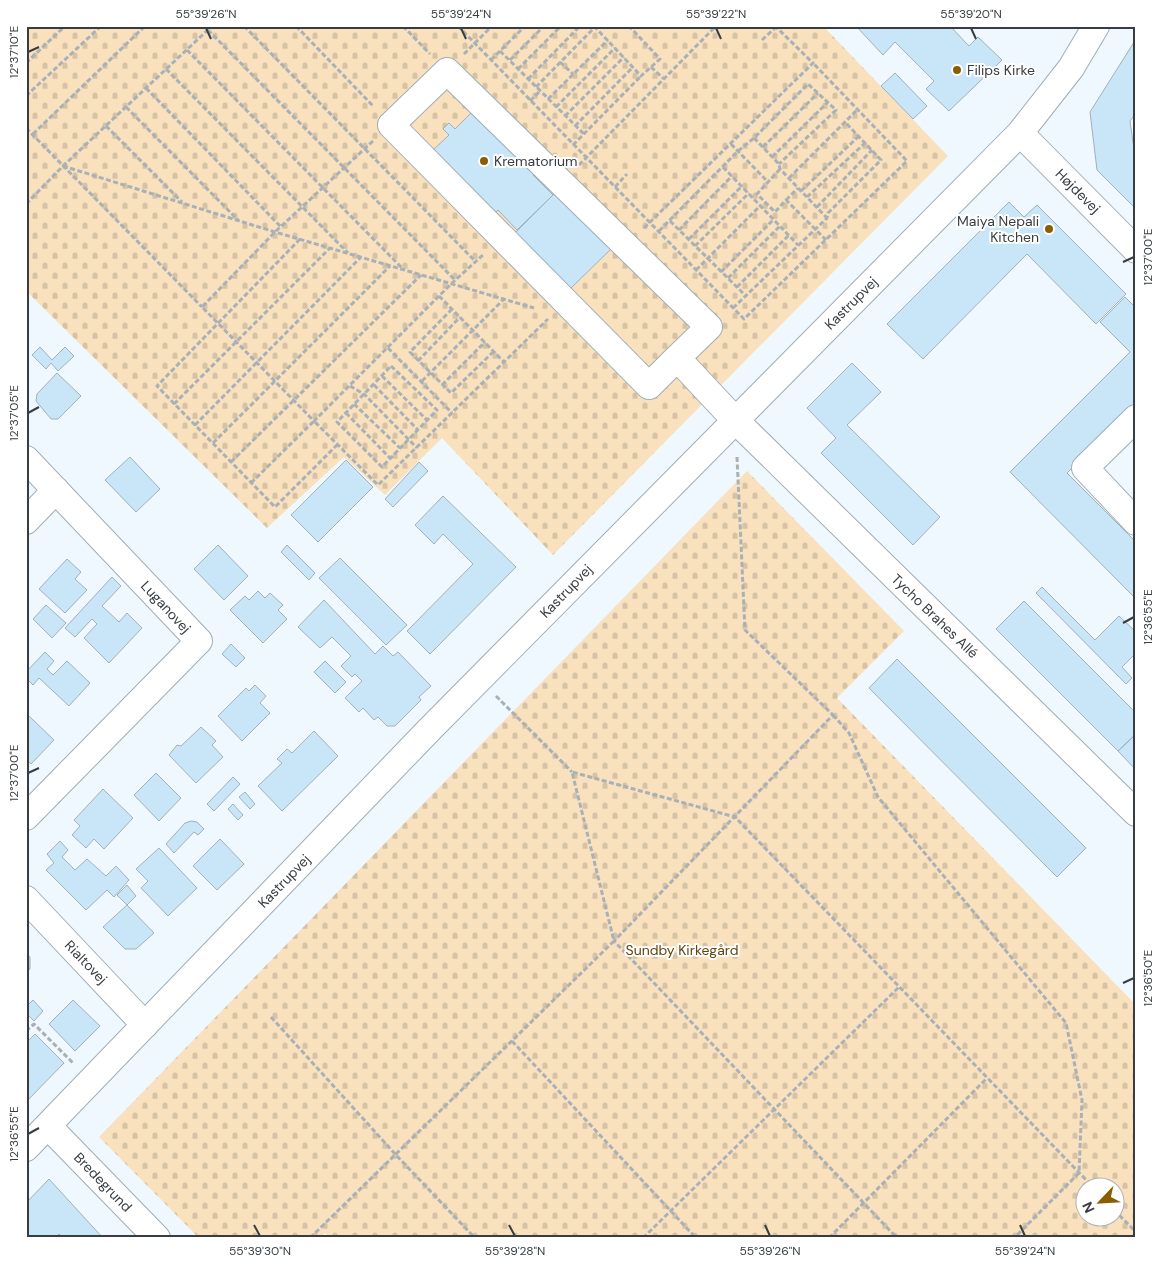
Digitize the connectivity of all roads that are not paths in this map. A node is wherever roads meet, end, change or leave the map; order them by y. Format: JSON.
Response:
{"nodes":[{"id":1,"x":1096,"y":26,"type":"edge"},
{"id":2,"x":1020,"y":133,"type":"junction"},
{"id":3,"x":1136,"y":250,"type":"edge"},
{"id":4,"x":677,"y":358,"type":"junction"},
{"id":5,"x":1136,"y":418,"type":"edge"},
{"id":6,"x":735,"y":420,"type":"junction"},
{"id":7,"x":26,"y":459,"type":"edge"},
{"id":8,"x":56,"y":490,"type":"junction"},
{"id":9,"x":26,"y":521,"type":"edge"},
{"id":10,"x":1136,"y":522,"type":"edge"},
{"id":11,"x":1136,"y":813,"type":"edge"},
{"id":12,"x":26,"y":817,"type":"edge"},
{"id":13,"x":26,"y":899,"type":"edge"},
{"id":14,"x":146,"y":1024,"type":"junction"},
{"id":15,"x":48,"y":1126,"type":"junction"},
{"id":16,"x":26,"y":1148,"type":"edge"},
{"id":17,"x":157,"y":1238,"type":"edge"}],
"edges":[{"from":1,"to":2,"type":"street","name":"Kastrupvej"},
{"from":2,"to":3,"type":"street","name":"Højdevej"},
{"from":2,"to":6,"type":"street","name":"Kastrupvej"},
{"from":4,"to":4,"type":"street"},
{"from":4,"to":6,"type":"street","name":"Tycho Brahes Allé"},
{"from":5,"to":10,"type":"street"},
{"from":6,"to":11,"type":"street","name":"Tycho Brahes Allé"},
{"from":6,"to":14,"type":"street","name":"Kastrupvej"},
{"from":7,"to":8,"type":"street","name":"Luganovej"},
{"from":8,"to":9,"type":"street"},
{"from":8,"to":12,"type":"street","name":"Luganovej"},
{"from":13,"to":14,"type":"street","name":"Rialtovej"},
{"from":14,"to":15,"type":"street","name":"Kastrupvej"},
{"from":15,"to":16,"type":"street","name":"Kastrupvej"},
{"from":15,"to":17,"type":"street","name":"Bredegrund"}]}
